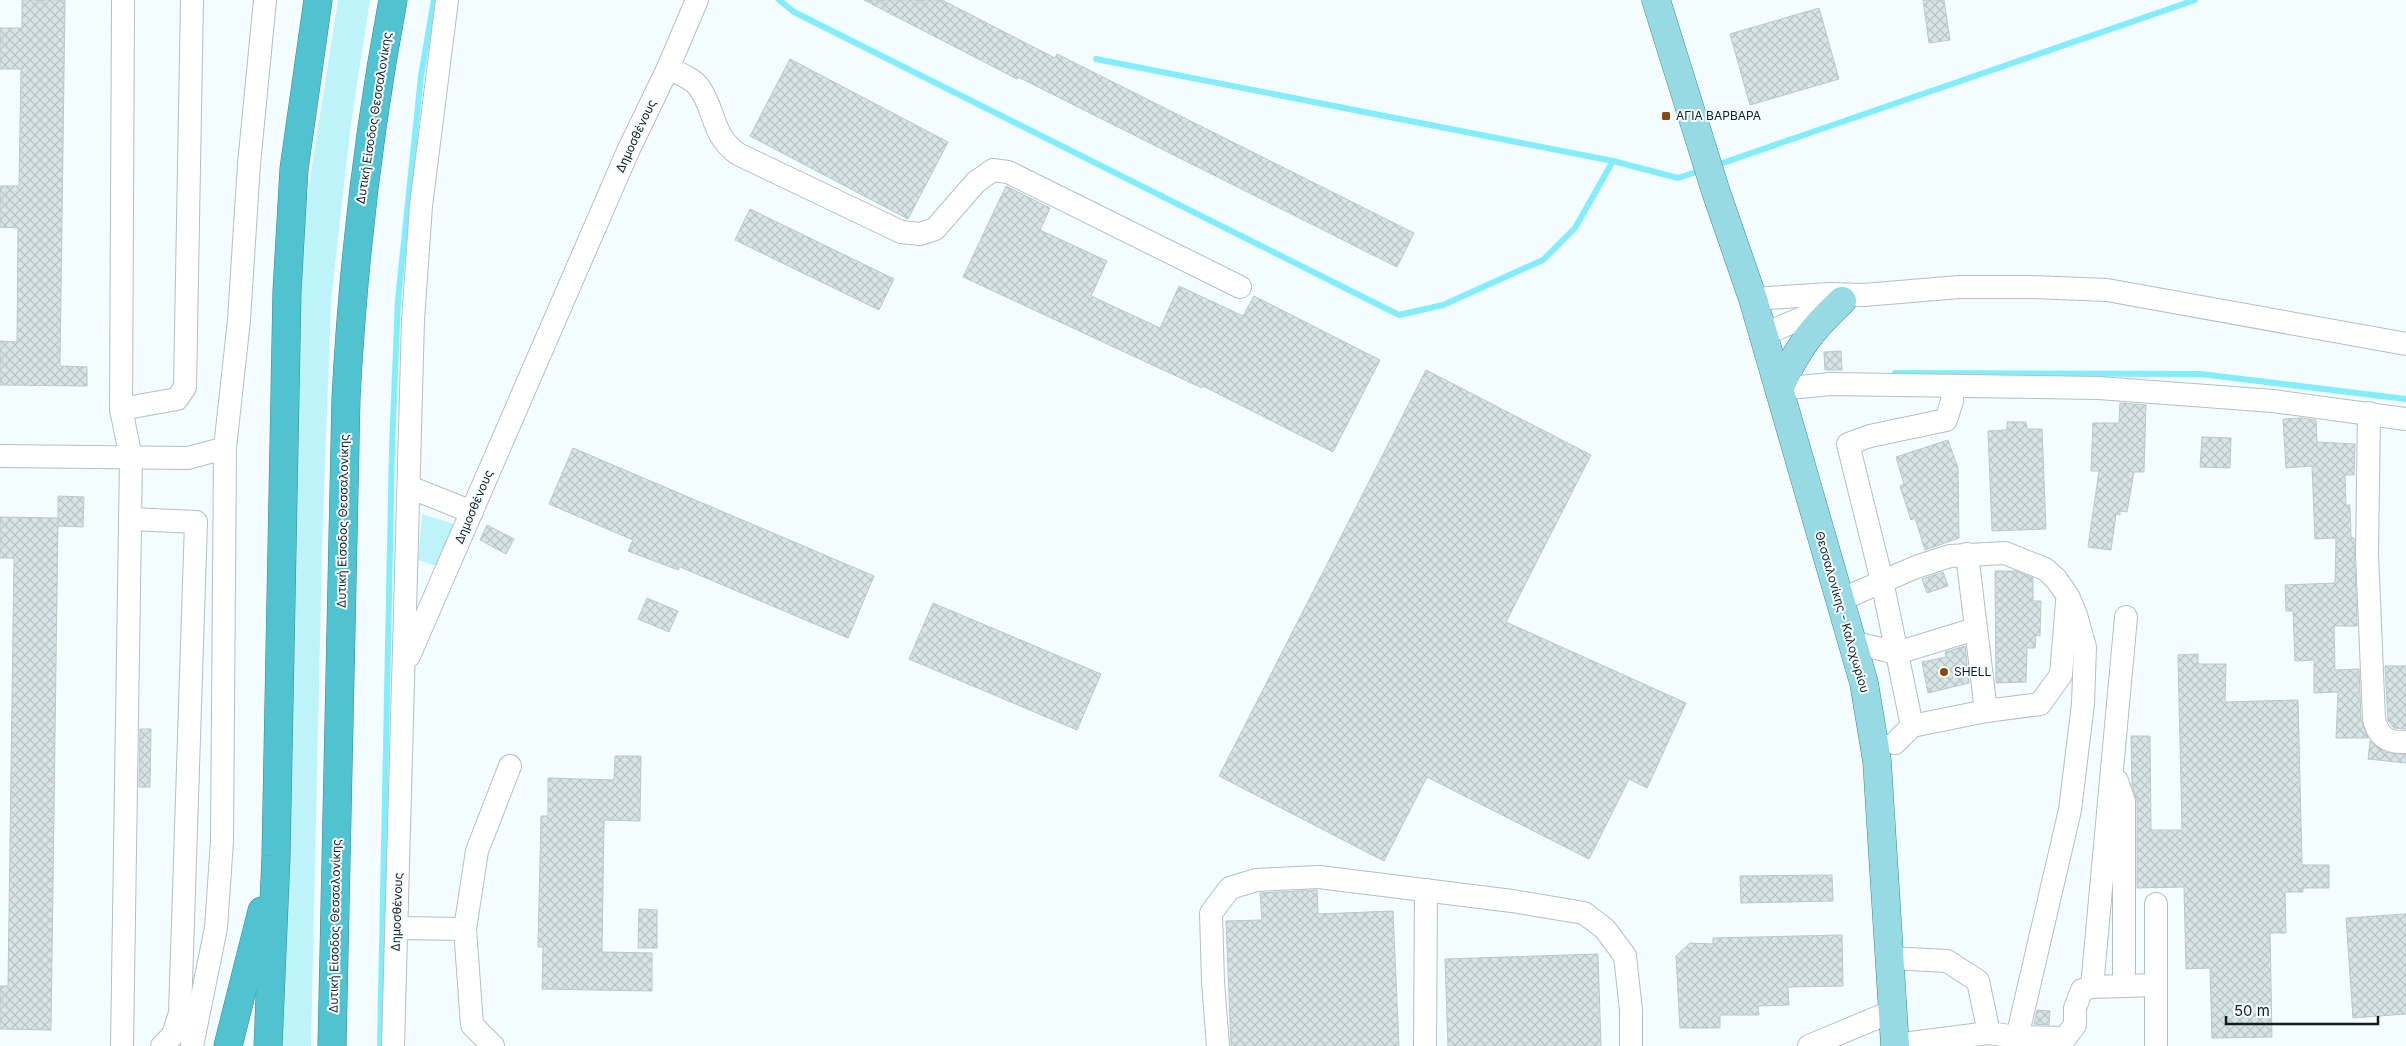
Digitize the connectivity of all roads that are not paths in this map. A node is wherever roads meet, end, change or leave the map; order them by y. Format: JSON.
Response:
{"nodes":[{"id":1,"x":123,"y":0,"type":"edge"},
{"id":2,"x":192,"y":0,"type":"edge"},
{"id":3,"x":265,"y":0,"type":"edge"},
{"id":4,"x":318,"y":0,"type":"edge"},
{"id":5,"x":393,"y":0,"type":"edge"},
{"id":6,"x":447,"y":0,"type":"edge"},
{"id":7,"x":697,"y":0,"type":"edge"},
{"id":8,"x":1656,"y":0,"type":"edge"},
{"id":9,"x":668,"y":68,"type":"junction"},
{"id":10,"x":1240,"y":287,"type":"dead end"},
{"id":11,"x":1853,"y":298,"type":"junction"},
{"id":12,"x":1753,"y":299,"type":"junction"},
{"id":13,"x":1762,"y":335,"type":"junction"},
{"id":14,"x":2406,"y":344,"type":"edge"},
{"id":15,"x":1952,"y":386,"type":"junction"},
{"id":16,"x":1779,"y":389,"type":"junction"},
{"id":17,"x":121,"y":409,"type":"junction"},
{"id":18,"x":2369,"y":413,"type":"junction"},
{"id":19,"x":2406,"y":418,"type":"edge"},
{"id":20,"x":225,"y":448,"type":"junction"},
{"id":21,"x":0,"y":456,"type":"edge"},
{"id":22,"x":131,"y":458,"type":"junction"},
{"id":23,"x":408,"y":487,"type":"junction"},
{"id":24,"x":472,"y":512,"type":"junction"},
{"id":25,"x":130,"y":519,"type":"junction"},
{"id":26,"x":1967,"y":554,"type":"junction"},
{"id":27,"x":1882,"y":581,"type":"junction"},
{"id":28,"x":2068,"y":596,"type":"junction"},
{"id":29,"x":1840,"y":600,"type":"junction"},
{"id":30,"x":2126,"y":617,"type":"dead end"},
{"id":31,"x":1975,"y":629,"type":"junction"},
{"id":32,"x":1852,"y":642,"type":"junction"},
{"id":33,"x":1897,"y":653,"type":"junction"},
{"id":34,"x":404,"y":666,"type":"junction"},
{"id":35,"x":1986,"y":711,"type":"junction"},
{"id":36,"x":1912,"y":726,"type":"junction"},
{"id":37,"x":2406,"y":742,"type":"edge"},
{"id":38,"x":1895,"y":744,"type":"dead end"},
{"id":39,"x":510,"y":766,"type":"dead end"},
{"id":40,"x":2112,"y":769,"type":"junction"},
{"id":41,"x":276,"y":856,"type":"junction"},
{"id":42,"x":1426,"y":890,"type":"junction"},
{"id":43,"x":2156,"y":904,"type":"dead end"},
{"id":44,"x":397,"y":928,"type":"junction"},
{"id":45,"x":465,"y":929,"type":"junction"},
{"id":46,"x":1890,"y":958,"type":"junction"},
{"id":47,"x":2156,"y":985,"type":"junction"},
{"id":48,"x":2124,"y":986,"type":"junction"},
{"id":49,"x":2092,"y":987,"type":"junction"},
{"id":50,"x":1893,"y":1011,"type":"junction"},
{"id":51,"x":1989,"y":1033,"type":"junction"},
{"id":52,"x":2015,"y":1041,"type":"edge"},
{"id":53,"x":2156,"y":1043,"type":"dead end"},
{"id":54,"x":122,"y":1046,"type":"edge"},
{"id":55,"x":162,"y":1046,"type":"edge"},
{"id":56,"x":192,"y":1046,"type":"edge"},
{"id":57,"x":228,"y":1046,"type":"edge"},
{"id":58,"x":268,"y":1046,"type":"edge"},
{"id":59,"x":332,"y":1046,"type":"edge"},
{"id":60,"x":393,"y":1046,"type":"edge"},
{"id":61,"x":493,"y":1046,"type":"edge"},
{"id":62,"x":1218,"y":1046,"type":"edge"},
{"id":63,"x":1425,"y":1046,"type":"edge"},
{"id":64,"x":1631,"y":1046,"type":"edge"},
{"id":65,"x":1809,"y":1046,"type":"edge"},
{"id":66,"x":1895,"y":1046,"type":"edge"}],
"edges":[{"from":1,"to":17,"type":"street"},
{"from":2,"to":17,"type":"street"},
{"from":3,"to":20,"type":"street"},
{"from":4,"to":41,"type":"highway"},
{"from":5,"to":59,"type":"highway","name":"Δυτική Είσοδος Θεσσαλονίκης"},
{"from":6,"to":23,"type":"street"},
{"from":7,"to":9,"type":"street","name":"Δημοσθένους"},
{"from":8,"to":12,"type":"main road","name":"Θεσσαλονίκης - Καλοχωρίου"},
{"from":9,"to":10,"type":"street"},
{"from":9,"to":24,"type":"street","name":"Δημοσθένους"},
{"from":11,"to":12,"type":"street"},
{"from":11,"to":13,"type":"street"},
{"from":11,"to":14,"type":"street"},
{"from":11,"to":16,"type":"main road"},
{"from":12,"to":13,"type":"main road","name":"Θεσσαλονίκης - Καλοχωρίου"},
{"from":13,"to":16,"type":"main road","name":"Θεσσαλονίκης - Καλοχωρίου"},
{"from":15,"to":16,"type":"street"},
{"from":15,"to":18,"type":"street"},
{"from":15,"to":27,"type":"street"},
{"from":16,"to":29,"type":"main road","name":"Θεσσαλονίκης - Καλοχωρίου"},
{"from":17,"to":22,"type":"street"},
{"from":18,"to":19,"type":"street"},
{"from":18,"to":37,"type":"street"},
{"from":20,"to":22,"type":"street"},
{"from":20,"to":56,"type":"street"},
{"from":21,"to":22,"type":"street"},
{"from":22,"to":25,"type":"street"},
{"from":23,"to":24,"type":"street"},
{"from":23,"to":34,"type":"street"},
{"from":24,"to":34,"type":"street","name":"Δημοσθένους"},
{"from":25,"to":54,"type":"street"},
{"from":25,"to":55,"type":"street"},
{"from":26,"to":27,"type":"street"},
{"from":26,"to":28,"type":"street"},
{"from":26,"to":31,"type":"street"},
{"from":27,"to":29,"type":"street"},
{"from":27,"to":33,"type":"street"},
{"from":28,"to":35,"type":"street"},
{"from":28,"to":52,"type":"street"},
{"from":29,"to":32,"type":"main road","name":"Θεσσαλονίκης - Καλοχωρίου"},
{"from":30,"to":40,"type":"street"},
{"from":31,"to":33,"type":"street"},
{"from":31,"to":35,"type":"street"},
{"from":32,"to":33,"type":"street"},
{"from":32,"to":46,"type":"main road","name":"Θεσσαλονίκης - Καλοχωρίου"},
{"from":33,"to":36,"type":"street"},
{"from":34,"to":44,"type":"street","name":"Δημοσθένους"},
{"from":35,"to":36,"type":"street"},
{"from":36,"to":38,"type":"street"},
{"from":39,"to":45,"type":"street"},
{"from":40,"to":48,"type":"street"},
{"from":40,"to":49,"type":"street"},
{"from":41,"to":57,"type":"highway"},
{"from":41,"to":58,"type":"highway"},
{"from":42,"to":62,"type":"street"},
{"from":42,"to":63,"type":"street"},
{"from":42,"to":64,"type":"street"},
{"from":43,"to":47,"type":"street"},
{"from":44,"to":45,"type":"street"},
{"from":44,"to":60,"type":"street","name":"Δημοσθένους"},
{"from":45,"to":61,"type":"street"},
{"from":46,"to":50,"type":"main road","name":"Θεσσαλονίκης - Καλοχωρίου"},
{"from":46,"to":51,"type":"street"},
{"from":47,"to":48,"type":"street"},
{"from":47,"to":53,"type":"street"},
{"from":48,"to":49,"type":"street"},
{"from":49,"to":52,"type":"street"},
{"from":50,"to":65,"type":"street"},
{"from":50,"to":66,"type":"main road","name":"Θεσσαλονίκης - Καλοχωρίου"},
{"from":51,"to":52,"type":"street"},
{"from":51,"to":66,"type":"street"}]}
